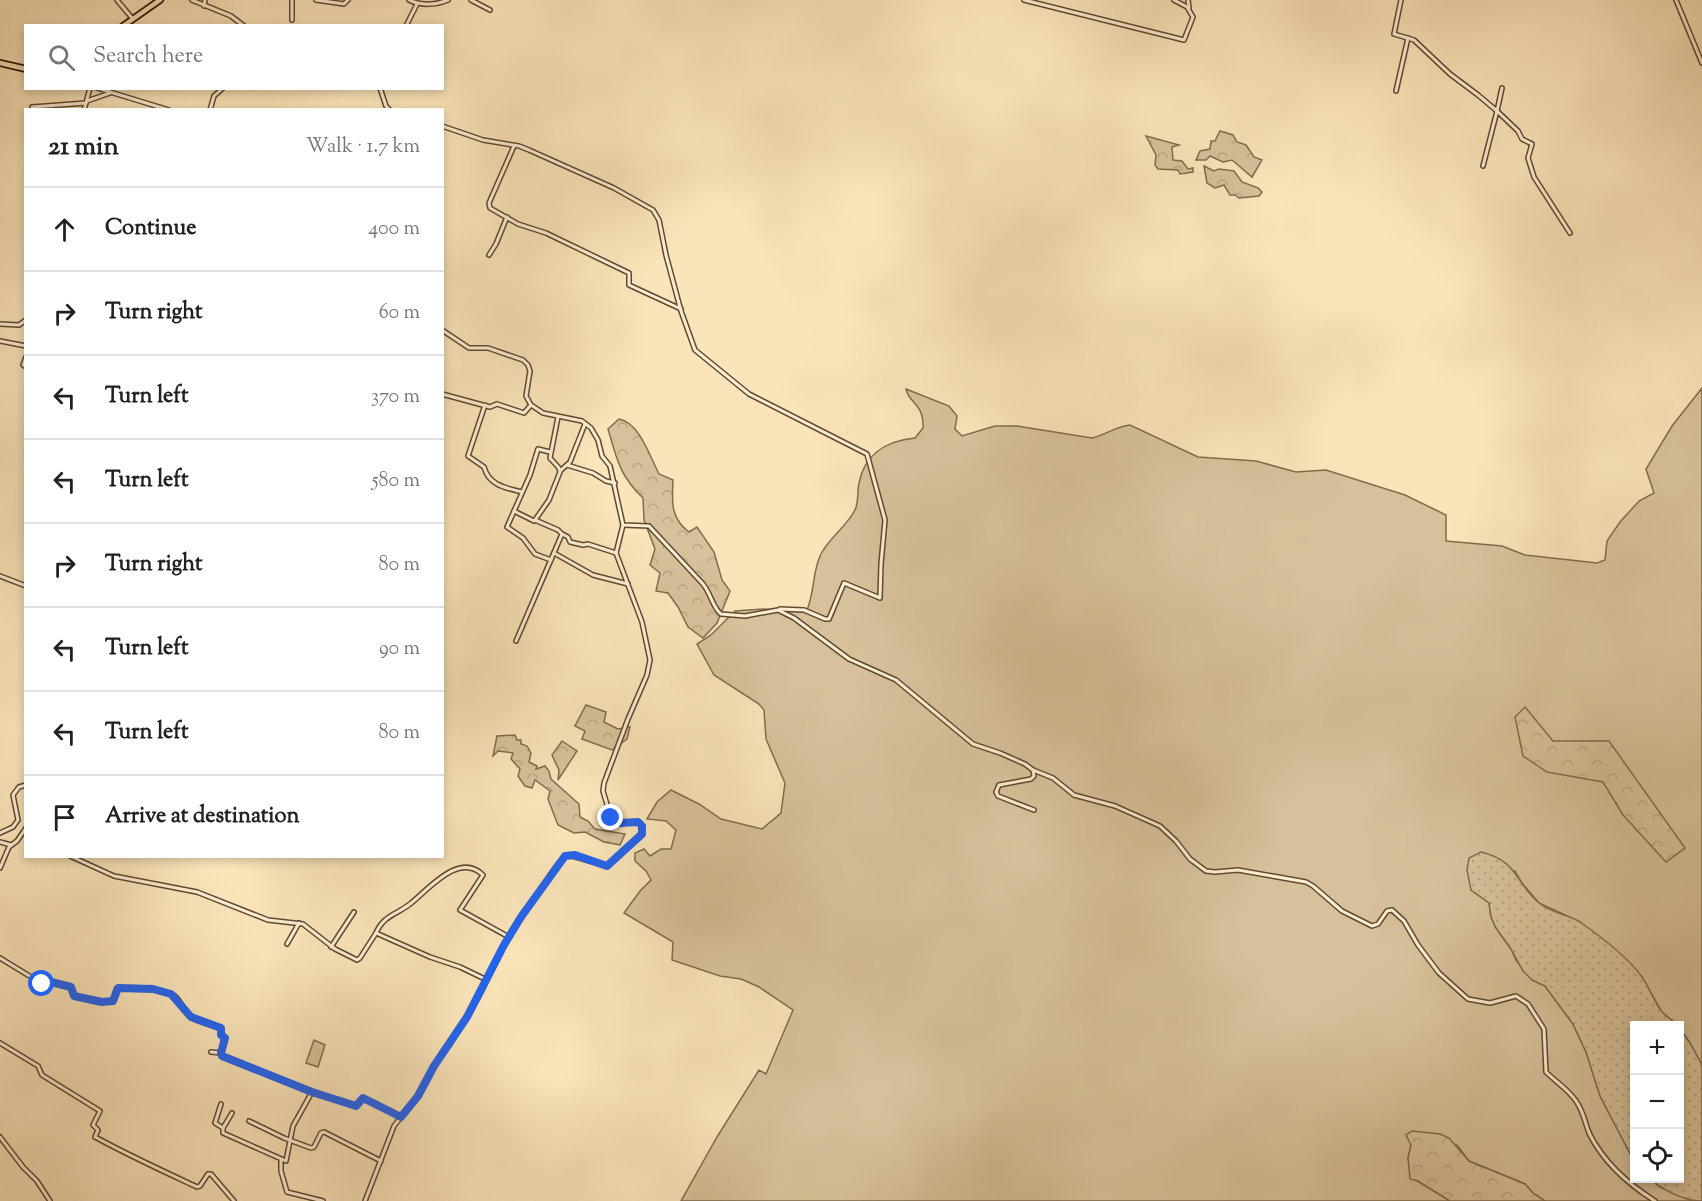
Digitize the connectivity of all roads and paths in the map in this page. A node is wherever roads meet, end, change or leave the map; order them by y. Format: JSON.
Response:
{"nodes":[{"id":1,"x":117,"y":0,"type":"edge"},
{"id":2,"x":160,"y":0,"type":"edge"},
{"id":3,"x":192,"y":0,"type":"edge"},
{"id":4,"x":205,"y":0,"type":"edge"},
{"id":5,"x":292,"y":0,"type":"edge"},
{"id":6,"x":316,"y":0,"type":"edge"},
{"id":7,"x":348,"y":0,"type":"edge"},
{"id":8,"x":409,"y":0,"type":"edge"},
{"id":9,"x":448,"y":0,"type":"edge"},
{"id":10,"x":471,"y":0,"type":"edge"},
{"id":11,"x":1024,"y":0,"type":"edge"},
{"id":12,"x":1174,"y":0,"type":"edge"},
{"id":13,"x":1188,"y":0,"type":"edge"},
{"id":14,"x":1401,"y":0,"type":"edge"},
{"id":15,"x":1676,"y":0,"type":"edge"},
{"id":16,"x":417,"y":3,"type":"junction"},
{"id":17,"x":204,"y":6,"type":"junction"},
{"id":18,"x":490,"y":10,"type":"dead end"},
{"id":19,"x":1190,"y":10,"type":"junction"},
{"id":20,"x":130,"y":19,"type":"junction"},
{"id":21,"x":292,"y":20,"type":"dead end"},
{"id":22,"x":125,"y":24,"type":"edge"},
{"id":23,"x":134,"y":24,"type":"edge"},
{"id":24,"x":241,"y":24,"type":"edge"},
{"id":25,"x":407,"y":24,"type":"edge"},
{"id":26,"x":1408,"y":38,"type":"junction"},
{"id":27,"x":0,"y":63,"type":"edge"},
{"id":28,"x":1702,"y":63,"type":"edge"},
{"id":29,"x":24,"y":69,"type":"edge"},
{"id":30,"x":1502,"y":88,"type":"dead end"},
{"id":31,"x":89,"y":90,"type":"edge"},
{"id":32,"x":104,"y":90,"type":"edge"},
{"id":33,"x":221,"y":90,"type":"edge"},
{"id":34,"x":381,"y":90,"type":"edge"},
{"id":35,"x":1396,"y":91,"type":"dead end"},
{"id":36,"x":112,"y":92,"type":"junction"},
{"id":37,"x":86,"y":102,"type":"junction"},
{"id":38,"x":32,"y":107,"type":"dead end"},
{"id":39,"x":84,"y":108,"type":"edge"},
{"id":40,"x":163,"y":108,"type":"edge"},
{"id":41,"x":211,"y":108,"type":"edge"},
{"id":42,"x":388,"y":108,"type":"edge"},
{"id":43,"x":1497,"y":111,"type":"junction"},
{"id":44,"x":444,"y":128,"type":"edge"},
{"id":45,"x":514,"y":146,"type":"junction"},
{"id":46,"x":1483,"y":166,"type":"dead end"},
{"id":47,"x":507,"y":217,"type":"junction"},
{"id":48,"x":1570,"y":233,"type":"dead end"},
{"id":49,"x":489,"y":255,"type":"dead end"},
{"id":50,"x":681,"y":309,"type":"junction"},
{"id":51,"x":24,"y":321,"type":"edge"},
{"id":52,"x":0,"y":324,"type":"edge"},
{"id":53,"x":444,"y":331,"type":"edge"},
{"id":54,"x":0,"y":341,"type":"edge"},
{"id":55,"x":24,"y":346,"type":"edge"},
{"id":56,"x":444,"y":395,"type":"edge"},
{"id":57,"x":485,"y":405,"type":"junction"},
{"id":58,"x":531,"y":405,"type":"junction"},
{"id":59,"x":558,"y":417,"type":"junction"},
{"id":60,"x":585,"y":424,"type":"junction"},
{"id":61,"x":551,"y":453,"type":"junction"},
{"id":62,"x":567,"y":465,"type":"junction"},
{"id":63,"x":560,"y":472,"type":"junction"},
{"id":64,"x":615,"y":483,"type":"junction"},
{"id":65,"x":522,"y":492,"type":"junction"},
{"id":66,"x":514,"y":511,"type":"junction"},
{"id":67,"x":535,"y":521,"type":"junction"},
{"id":68,"x":623,"y":525,"type":"junction"},
{"id":69,"x":562,"y":534,"type":"junction"},
{"id":70,"x":616,"y":553,"type":"junction"},
{"id":71,"x":554,"y":554,"type":"junction"},
{"id":72,"x":550,"y":560,"type":"junction"},
{"id":73,"x":0,"y":576,"type":"edge"},
{"id":74,"x":628,"y":584,"type":"junction"},
{"id":75,"x":24,"y":585,"type":"edge"},
{"id":76,"x":778,"y":610,"type":"junction"},
{"id":77,"x":516,"y":642,"type":"dead end"},
{"id":78,"x":1033,"y":770,"type":"junction"},
{"id":79,"x":24,"y":786,"type":"edge"},
{"id":80,"x":1034,"y":810,"type":"dead end"},
{"id":81,"x":24,"y":831,"type":"edge"},
{"id":82,"x":0,"y":833,"type":"edge"},
{"id":83,"x":0,"y":842,"type":"edge"},
{"id":84,"x":11,"y":845,"type":"junction"},
{"id":85,"x":74,"y":858,"type":"edge"},
{"id":86,"x":2,"y":859,"type":"edge"},
{"id":87,"x":0,"y":868,"type":"edge"},
{"id":88,"x":354,"y":912,"type":"dead end"},
{"id":89,"x":299,"y":923,"type":"junction"},
{"id":90,"x":376,"y":933,"type":"junction"},
{"id":91,"x":509,"y":937,"type":"junction"},
{"id":92,"x":287,"y":944,"type":"dead end"},
{"id":93,"x":331,"y":947,"type":"junction"},
{"id":94,"x":0,"y":958,"type":"edge"},
{"id":95,"x":487,"y":980,"type":"junction"},
{"id":96,"x":0,"y":1043,"type":"edge"},
{"id":97,"x":211,"y":1052,"type":"dead end"},
{"id":98,"x":221,"y":1053,"type":"junction"},
{"id":99,"x":312,"y":1092,"type":"junction"},
{"id":100,"x":221,"y":1104,"type":"dead end"},
{"id":101,"x":232,"y":1113,"type":"dead end"},
{"id":102,"x":401,"y":1117,"type":"junction"},
{"id":103,"x":249,"y":1121,"type":"dead end"},
{"id":104,"x":223,"y":1128,"type":"junction"},
{"id":105,"x":0,"y":1137,"type":"edge"},
{"id":106,"x":290,"y":1141,"type":"junction"},
{"id":107,"x":281,"y":1160,"type":"junction"},
{"id":108,"x":381,"y":1161,"type":"junction"},
{"id":109,"x":50,"y":1201,"type":"edge"},
{"id":110,"x":234,"y":1201,"type":"edge"},
{"id":111,"x":323,"y":1201,"type":"edge"},
{"id":112,"x":365,"y":1201,"type":"edge"},
{"id":113,"x":1655,"y":1201,"type":"edge"}],
"edges":[{"from":1,"to":20,"type":"street"},
{"from":2,"to":20,"type":"main road"},
{"from":3,"to":17,"type":"street"},
{"from":4,"to":17,"type":"street"},
{"from":5,"to":21,"type":"street"},
{"from":6,"to":7,"type":"street"},
{"from":8,"to":16,"type":"street"},
{"from":9,"to":16,"type":"street"},
{"from":10,"to":18,"type":"street"},
{"from":11,"to":19,"type":"street"},
{"from":12,"to":19,"type":"street"},
{"from":13,"to":19,"type":"street"},
{"from":14,"to":26,"type":"street"},
{"from":15,"to":28,"type":"street"},
{"from":16,"to":25,"type":"street"},
{"from":17,"to":24,"type":"street"},
{"from":20,"to":22,"type":"main road"},
{"from":20,"to":23,"type":"street"},
{"from":26,"to":35,"type":"street"},
{"from":26,"to":43,"type":"street"},
{"from":27,"to":29,"type":"main road"},
{"from":30,"to":43,"type":"street"},
{"from":31,"to":37,"type":"street"},
{"from":32,"to":36,"type":"street"},
{"from":33,"to":41,"type":"street"},
{"from":34,"to":42,"type":"street"},
{"from":36,"to":37,"type":"street"},
{"from":36,"to":40,"type":"street"},
{"from":37,"to":38,"type":"street"},
{"from":37,"to":39,"type":"street"},
{"from":43,"to":46,"type":"street"},
{"from":43,"to":48,"type":"street"},
{"from":44,"to":45,"type":"street"},
{"from":45,"to":47,"type":"street"},
{"from":45,"to":50,"type":"street"},
{"from":47,"to":49,"type":"street"},
{"from":47,"to":50,"type":"street"},
{"from":50,"to":76,"type":"street"},
{"from":51,"to":52,"type":"street"},
{"from":53,"to":58,"type":"street"},
{"from":54,"to":55,"type":"street"},
{"from":56,"to":57,"type":"street"},
{"from":57,"to":58,"type":"street"},
{"from":57,"to":65,"type":"street"},
{"from":58,"to":59,"type":"street"},
{"from":59,"to":60,"type":"street"},
{"from":59,"to":61,"type":"street"},
{"from":60,"to":62,"type":"street"},
{"from":60,"to":64,"type":"street"},
{"from":61,"to":63,"type":"street"},
{"from":61,"to":65,"type":"street"},
{"from":62,"to":63,"type":"street"},
{"from":62,"to":64,"type":"street"},
{"from":63,"to":67,"type":"street"},
{"from":64,"to":68,"type":"street"},
{"from":65,"to":66,"type":"street"},
{"from":66,"to":67,"type":"street"},
{"from":66,"to":72,"type":"street"},
{"from":67,"to":69,"type":"street"},
{"from":68,"to":70,"type":"street"},
{"from":68,"to":76,"type":"street"},
{"from":69,"to":70,"type":"street"},
{"from":69,"to":71,"type":"street"},
{"from":70,"to":74,"type":"street"},
{"from":71,"to":72,"type":"street"},
{"from":71,"to":74,"type":"street"},
{"from":72,"to":77,"type":"street"},
{"from":73,"to":75,"type":"street"},
{"from":74,"to":91,"type":"street"},
{"from":76,"to":78,"type":"street"},
{"from":78,"to":80,"type":"street"},
{"from":78,"to":113,"type":"street"},
{"from":79,"to":82,"type":"street"},
{"from":81,"to":84,"type":"street"},
{"from":83,"to":84,"type":"street"},
{"from":84,"to":86,"type":"street"},
{"from":85,"to":89,"type":"street"},
{"from":86,"to":87,"type":"street"},
{"from":88,"to":93,"type":"street"},
{"from":89,"to":92,"type":"street"},
{"from":89,"to":93,"type":"street"},
{"from":90,"to":91,"type":"street"},
{"from":90,"to":93,"type":"street"},
{"from":90,"to":95,"type":"street"},
{"from":91,"to":95,"type":"street"},
{"from":94,"to":98,"type":"street"},
{"from":95,"to":102,"type":"street"},
{"from":96,"to":110,"type":"street"},
{"from":97,"to":98,"type":"street"},
{"from":98,"to":99,"type":"street"},
{"from":99,"to":102,"type":"street"},
{"from":99,"to":106,"type":"street"},
{"from":100,"to":104,"type":"street"},
{"from":101,"to":104,"type":"street"},
{"from":102,"to":108,"type":"street"},
{"from":103,"to":106,"type":"street"},
{"from":104,"to":107,"type":"street"},
{"from":105,"to":109,"type":"street"},
{"from":106,"to":107,"type":"street"},
{"from":106,"to":108,"type":"street"},
{"from":107,"to":111,"type":"street"},
{"from":108,"to":112,"type":"street"}]}
